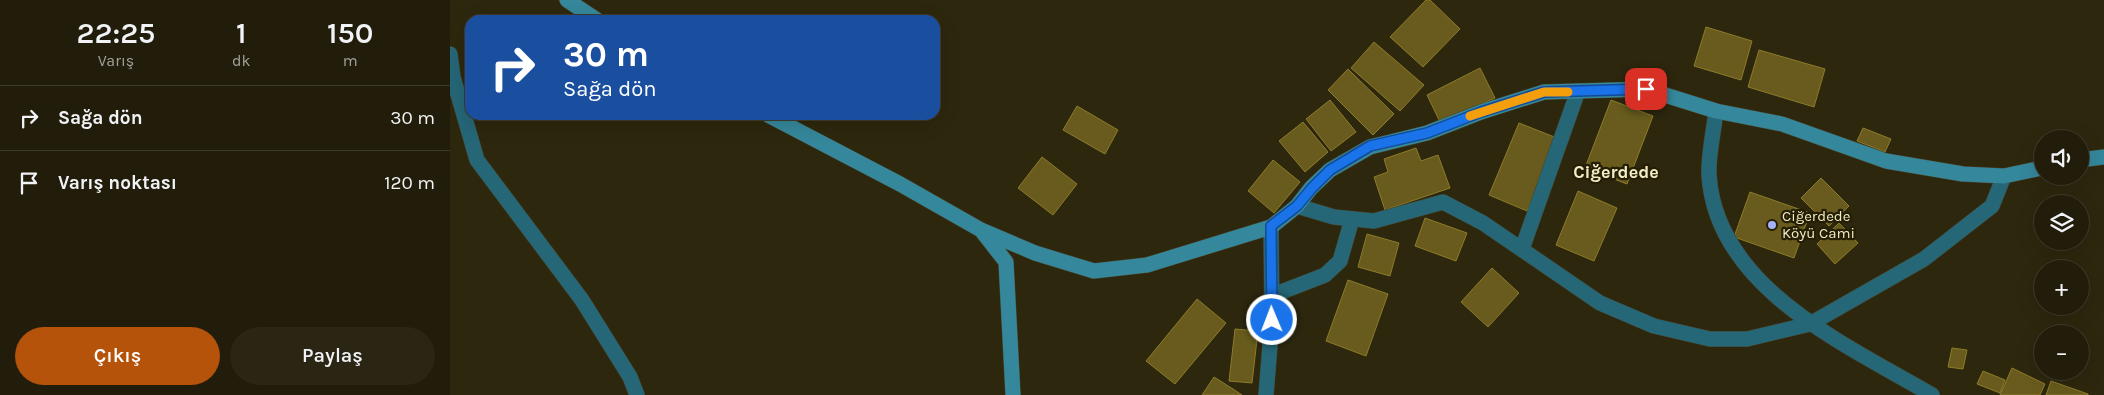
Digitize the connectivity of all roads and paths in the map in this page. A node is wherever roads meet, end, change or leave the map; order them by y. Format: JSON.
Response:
{"nodes":[{"id":1,"x":567,"y":0,"type":"edge"},
{"id":2,"x":590,"y":15,"type":"edge"},
{"id":3,"x":450,"y":54,"type":"edge"},
{"id":4,"x":1578,"y":91,"type":"junction"},
{"id":5,"x":1716,"y":111,"type":"junction"},
{"id":6,"x":465,"y":118,"type":"edge"},
{"id":7,"x":465,"y":120,"type":"edge"},
{"id":8,"x":778,"y":120,"type":"edge"},
{"id":9,"x":2104,"y":157,"type":"edge"},
{"id":10,"x":2089,"y":159,"type":"edge"},
{"id":11,"x":2034,"y":170,"type":"edge"},
{"id":12,"x":2004,"y":176,"type":"junction"},
{"id":13,"x":1297,"y":206,"type":"junction"},
{"id":14,"x":1352,"y":219,"type":"junction"},
{"id":15,"x":1271,"y":226,"type":"junction"},
{"id":16,"x":981,"y":230,"type":"junction"},
{"id":17,"x":1522,"y":249,"type":"junction"},
{"id":18,"x":1271,"y":296,"type":"junction"},
{"id":19,"x":1810,"y":324,"type":"junction"},
{"id":20,"x":637,"y":395,"type":"edge"},
{"id":21,"x":1012,"y":395,"type":"edge"},
{"id":22,"x":1266,"y":395,"type":"edge"},
{"id":23,"x":1932,"y":395,"type":"edge"}],
"edges":[{"from":1,"to":2,"type":"street"},
{"from":3,"to":6,"type":"street"},
{"from":4,"to":5,"type":"street"},
{"from":4,"to":13,"type":"street"},
{"from":4,"to":17,"type":"street"},
{"from":5,"to":12,"type":"street"},
{"from":5,"to":19,"type":"street"},
{"from":7,"to":20,"type":"street"},
{"from":8,"to":16,"type":"street"},
{"from":9,"to":10,"type":"street"},
{"from":11,"to":12,"type":"street"},
{"from":12,"to":19,"type":"street"},
{"from":13,"to":14,"type":"street"},
{"from":13,"to":15,"type":"street"},
{"from":14,"to":17,"type":"street"},
{"from":14,"to":18,"type":"street"},
{"from":15,"to":16,"type":"street"},
{"from":15,"to":18,"type":"street"},
{"from":16,"to":21,"type":"street"},
{"from":17,"to":19,"type":"street"},
{"from":18,"to":22,"type":"street"},
{"from":19,"to":23,"type":"street"}]}
